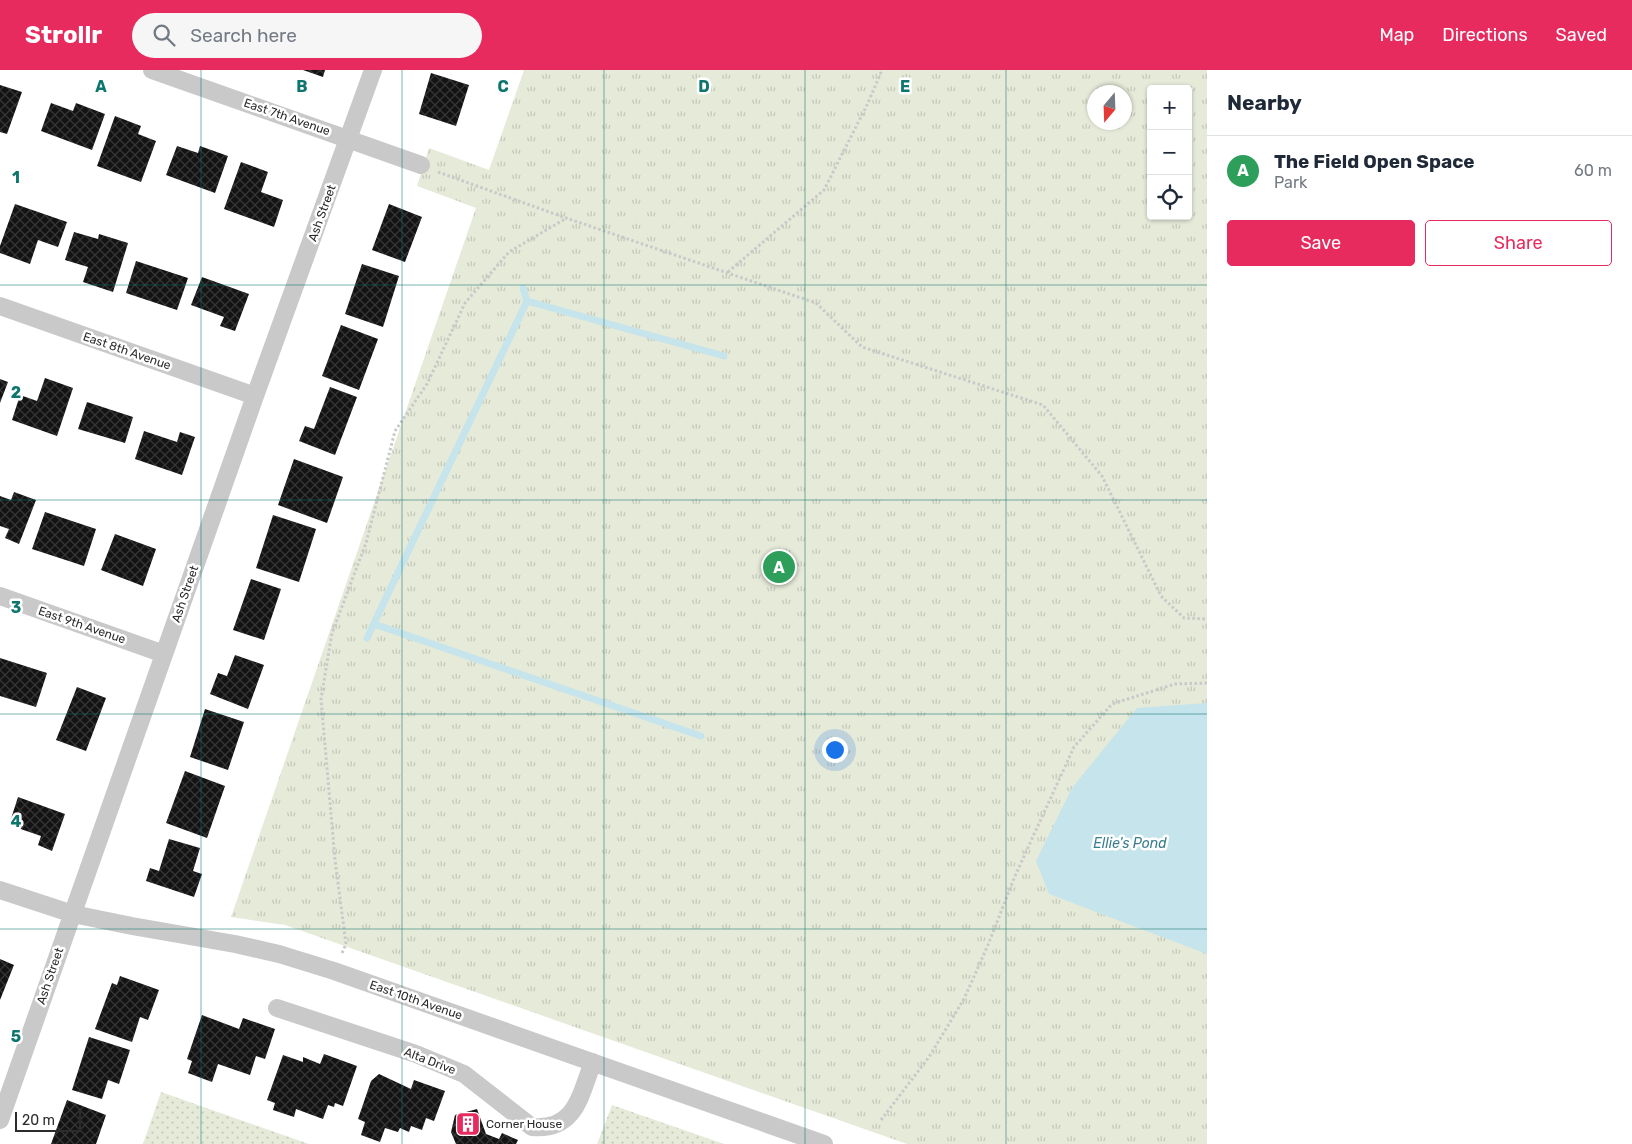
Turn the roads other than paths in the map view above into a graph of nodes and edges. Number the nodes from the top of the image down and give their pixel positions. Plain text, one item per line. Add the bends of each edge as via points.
1 (152, 70) edge
2 (373, 70) edge
3 (349, 139) junction
4 (428, 168) road end
5 (0, 306) edge
6 (255, 396) junction
7 (0, 596) edge
8 (164, 654) junction
9 (0, 890) edge
10 (73, 914) junction
11 (277, 1008) dead end
12 (593, 1062) junction
13 (0, 1120) edge
14 (824, 1144) edge

1 - 3 street, East 7th Avenue
2 - 3 street, Ash Street
3 - 4 street, East 7th Avenue
3 - 6 street, Ash Street
5 - 6 street, East 8th Avenue
6 - 8 street, Ash Street
7 - 8 street, East 9th Avenue
8 - 10 street, Ash Street
9 - 10 street, East 10th Avenue
10 - 12 street, East 10th Avenue via 279,954
10 - 13 street, Ash Street
11 - 12 street, Alta Drive via 416,1054 464,1074 532,1127 545,1128 566,1120 575,1109
12 - 14 street, East 10th Avenue

